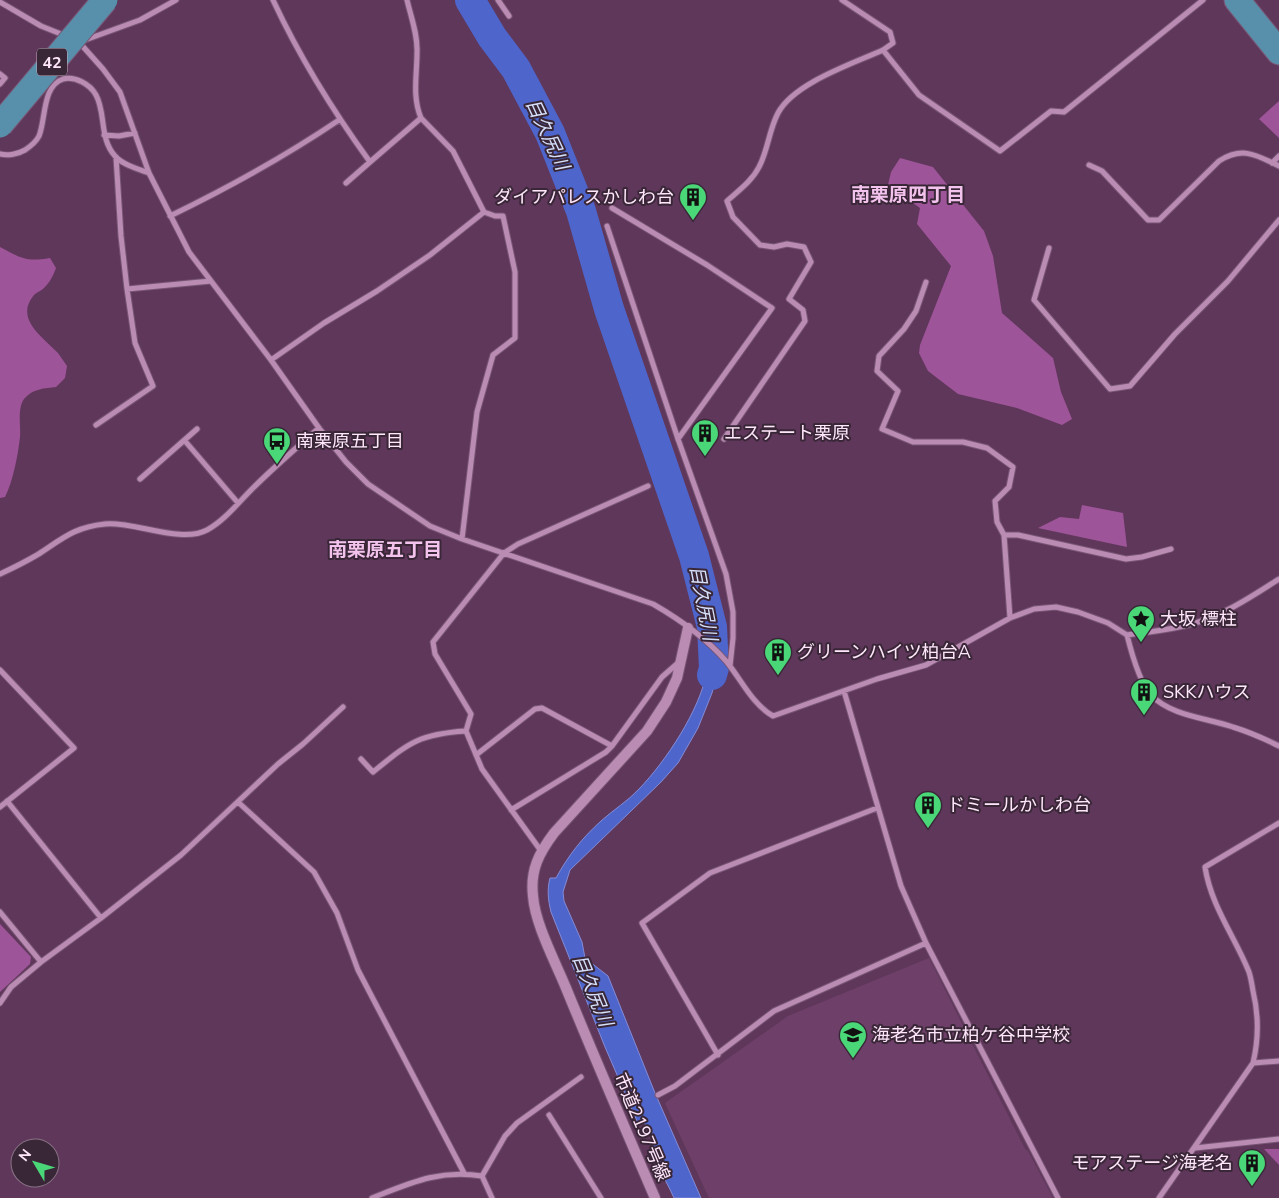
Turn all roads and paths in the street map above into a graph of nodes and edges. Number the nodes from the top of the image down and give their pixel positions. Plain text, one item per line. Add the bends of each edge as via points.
1 (105, 0) edge
2 (176, 0) edge
3 (273, 0) edge
4 (407, 0) edge
5 (498, 0) edge
6 (842, 0) edge
7 (1203, 0) edge
8 (1237, 0) edge
9 (0, 2) edge
10 (509, 16) dead end
11 (80, 42) junction
12 (883, 50) junction
13 (1279, 52) edge
14 (0, 74) edge
15 (0, 84) edge
16 (421, 118) junction
17 (340, 120) junction
18 (0, 125) edge
19 (135, 133) junction
20 (104, 135) junction
21 (0, 154) edge
22 (1279, 156) edge
23 (116, 157) junction
24 (370, 162) junction
25 (1272, 163) junction
26 (1089, 165) dead end
27 (1279, 166) edge
28 (149, 173) junction
29 (346, 182) dead end
30 (612, 208) dead end
31 (484, 212) junction
32 (170, 216) junction
33 (1279, 220) edge
34 (607, 226) dead end
35 (1049, 248) dead end
36 (211, 281) junction
37 (926, 282) dead end
38 (127, 289) junction
39 (271, 360) junction
40 (96, 425) dead end
41 (319, 428) junction
42 (197, 430) dead end
43 (678, 439) junction
44 (724, 439) dead end
45 (185, 441) junction
46 (140, 480) dead end
47 (648, 486) dead end
48 (238, 503) junction
49 (1004, 535) junction
50 (462, 539) junction
51 (1171, 549) dead end
52 (504, 553) junction
53 (0, 574) edge
54 (1279, 579) edge
55 (1010, 618) junction
56 (690, 629) junction
57 (1126, 635) junction
58 (681, 662) junction
59 (730, 667) junction
60 (0, 670) edge
61 (844, 691) junction
62 (343, 707) dead end
63 (466, 731) junction
64 (612, 746) junction
65 (1279, 746) edge
66 (476, 755) junction
67 (361, 759) dead end
68 (7, 801) junction
69 (238, 802) junction
70 (0, 807) edge
71 (877, 808) junction
72 (511, 810) junction
73 (1279, 823) edge
74 (541, 851) junction
75 (0, 912) edge
76 (101, 918) junction
77 (926, 943) junction
78 (41, 962) junction
79 (0, 1003) edge
80 (718, 1054) junction
81 (1279, 1061) edge
82 (1253, 1063) junction
83 (581, 1077) dead end
84 (658, 1095) dead end
85 (549, 1115) dead end
86 (1279, 1139) edge
87 (1195, 1148) junction
88 (464, 1173) junction
89 (482, 1176) junction
90 (390, 1191) junction
91 (372, 1198) edge
92 (392, 1198) edge
93 (492, 1198) edge
94 (601, 1198) edge
95 (655, 1198) edge
96 (1058, 1198) edge
97 (1159, 1198) edge

1 - 18 main road, 42, bridge
2 - 11 street via 140,20
3 - 17 street via 291,38
4 - 16 street via 418,51 415,88
5 - 10 street
6 - 12 street via 890,32 893,43
7 - 12 street via 1064,112 1051,111 1000,151 919,95
8 - 13 main road
9 - 11 street via 41,26
11 - 19 street via 120,92
12 - 44 street via 806,85 787,101 778,113 759,168 727,200 733,218 760,245 804,247 811,262 789,299 803,310 806,321
14 - 15 street via 5,78
16 - 24 street
16 - 31 street via 453,151
17 - 24 street
17 - 32 street via 264,168
19 - 20 street
19 - 28 street
20 - 21 street via 96,95 78,80 64,79 54,84 50,92 35,142 20,153
20 - 23 street
22 - 25 street
23 - 28 street
23 - 38 street
24 - 29 street
25 - 26 street via 1260,156 1240,152 1230,154 1159,220 1148,220 1102,171
25 - 27 street
28 - 32 street
30 - 43 street via 707,264 772,308
31 - 39 street via 430,255
31 - 50 street via 503,216 515,272 515,338 493,355 477,412
32 - 36 street via 189,252
33 - 35 street via 1228,281 1175,334 1130,386 1123,388 1110,388 1034,300
34 - 43 street
36 - 38 street
36 - 39 street
37 - 49 street via 916,310 904,329 879,356 877,371 898,391 882,429 913,442 963,442 987,448 1013,467 1009,488 996,501 997,522
38 - 40 street via 135,343 153,386
39 - 41 street
41 - 48 street
41 - 50 street via 368,484 430,526
42 - 45 street
43 - 59 street via 726,574 733,612
45 - 46 street
45 - 48 street
47 - 52 street
48 - 53 street via 198,533 167,532 121,524 87,527 66,534 37,555
49 - 51 street via 1018,535 1126,559
49 - 55 street
50 - 52 street
52 - 56 street via 653,604
52 - 63 street via 433,642 435,654 471,714
54 - 57 street via 1216,615 1188,625
55 - 57 street via 1034,609 1056,608 1108,623
55 - 61 street via 926,665
56 - 58 street, 市道2197号線
56 - 59 street
57 - 65 street via 1143,680 1157,700 1174,710 1233,727
58 - 64 street via 662,677
58 - 74 street, 市道2197号線 via 666,702 647,731
59 - 61 street via 762,710 773,716
60 - 68 street via 74,748
61 - 71 street
62 - 69 street
63 - 66 street
63 - 67 street via 422,737 406,745 373,772
64 - 66 street via 542,708
64 - 72 street
66 - 72 street
68 - 70 street
68 - 76 street
69 - 76 street via 181,855
69 - 88 street via 314,872 338,913 358,970
71 - 77 street via 901,886
71 - 80 street via 710,873 642,923
72 - 74 street
73 - 82 street via 1205,867 1216,906 1250,974 1257,1006 1258,1044
74 - 95 street, 市道2197号線 via 532,879 538,918
75 - 78 street
76 - 78 street
77 - 80 street via 774,1011
77 - 96 street
78 - 79 street via 11,987
80 - 84 street
81 - 82 street
82 - 87 street
83 - 89 street via 517,1123 505,1136
85 - 94 street
86 - 87 street
87 - 97 street
88 - 89 street
88 - 90 street via 436,1176
89 - 93 street
90 - 91 street
90 - 92 street

